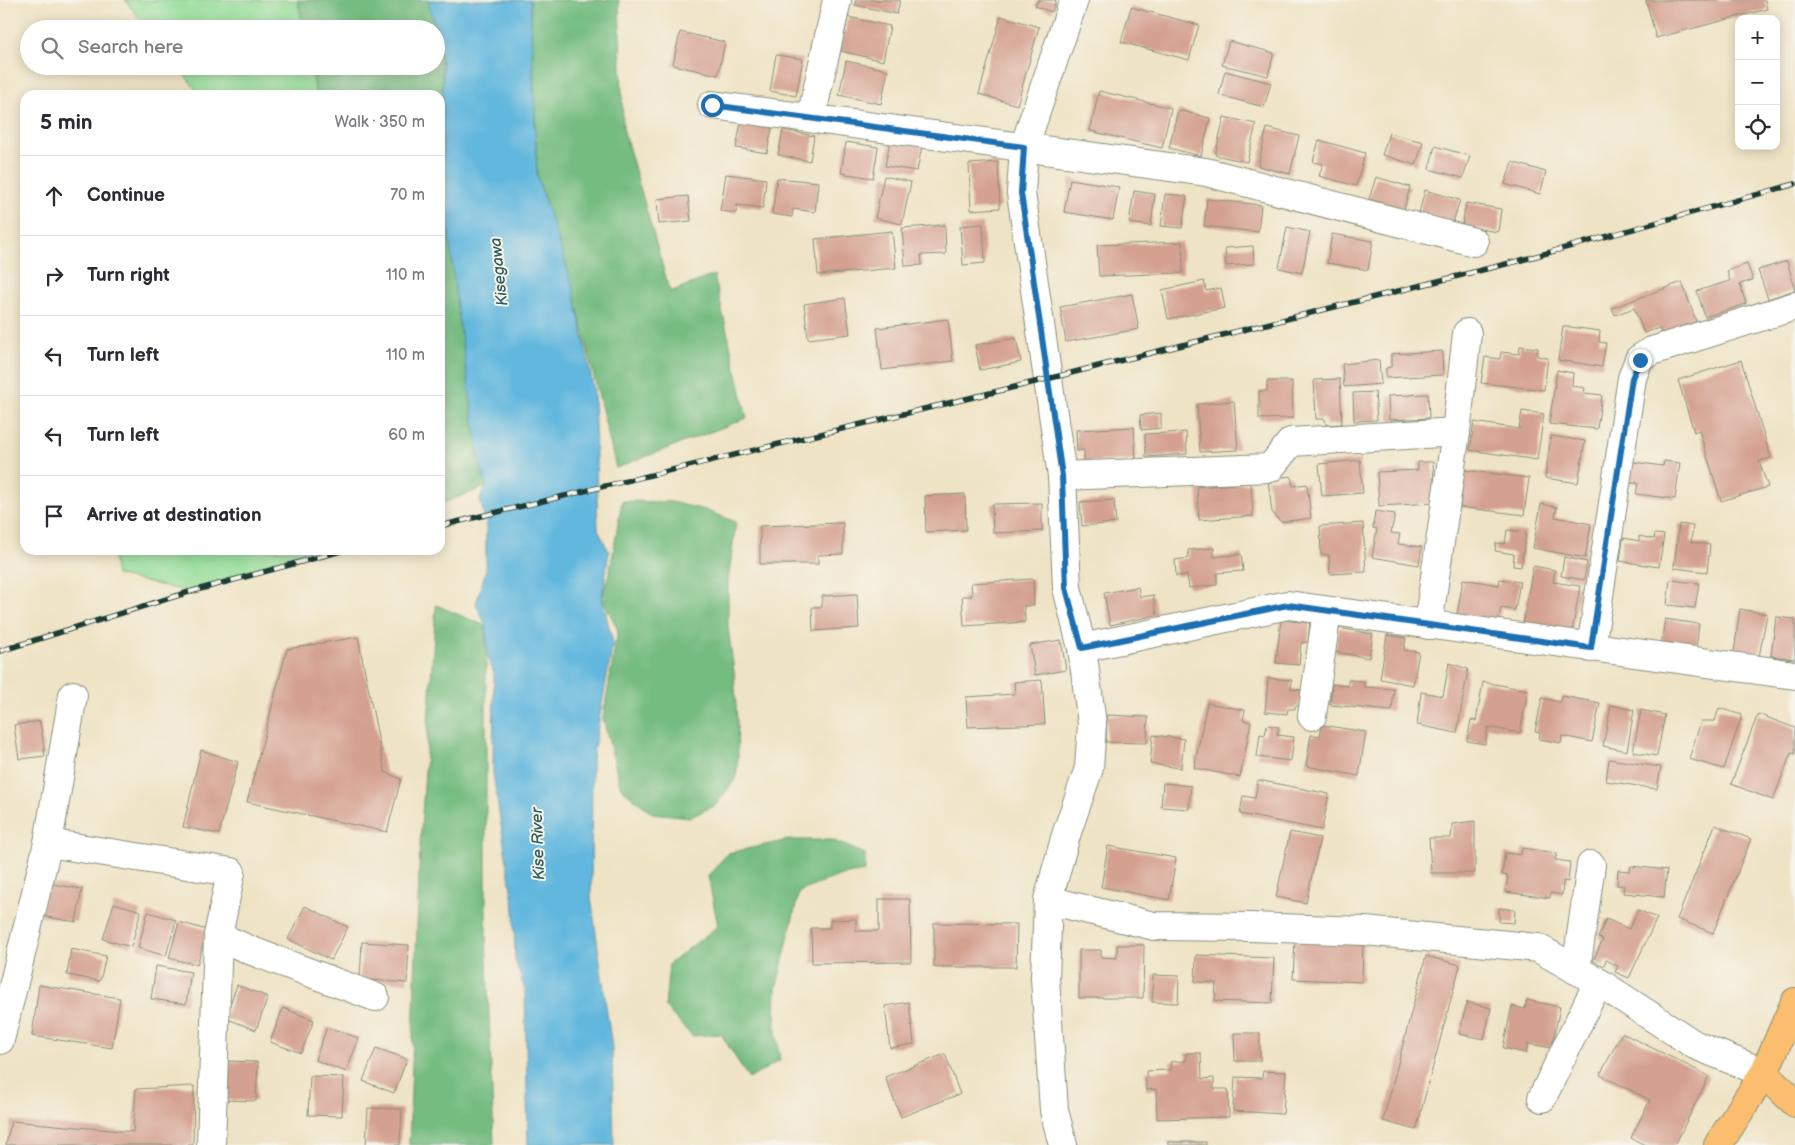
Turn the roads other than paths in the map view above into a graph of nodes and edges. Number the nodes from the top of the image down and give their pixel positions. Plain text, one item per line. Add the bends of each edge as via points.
1 (837, 0) edge
2 (1074, 0) edge
3 (712, 105) dead end
4 (811, 118) junction
5 (1024, 147) junction
6 (1474, 242) dead end
7 (1795, 306) edge
8 (1467, 333) dead end
9 (1456, 432) junction
10 (1062, 476) junction
11 (1327, 611) junction
12 (1428, 625) junction
13 (1082, 648) junction
14 (1591, 648) junction
15 (1795, 675) edge
16 (73, 695) dead end
17 (1312, 716) dead end
18 (48, 842) junction
19 (1591, 865) dead end
20 (1048, 900) junction
21 (218, 936) junction
22 (1587, 976) junction
23 (375, 997) dead end
24 (1795, 1002) edge
25 (0, 1040) edge
26 (1764, 1073) junction
27 (1542, 1098) dead end
28 (1795, 1103) edge
29 (211, 1145) edge
30 (1063, 1145) edge
31 (1718, 1145) edge

1 - 4 street
2 - 5 street
3 - 4 street
4 - 5 street
5 - 6 street via 1206,172
5 - 10 street via 1021,193
7 - 14 street via 1652,351 1640,360 1632,378
8 - 9 street
9 - 10 street via 1291,442 1270,468
9 - 12 street
10 - 13 street via 1066,588
11 - 12 street
11 - 13 street via 1288,605
11 - 17 street
12 - 14 street
13 - 20 street via 1092,724 1088,768
14 - 15 street
16 - 18 street
18 - 21 street via 232,872
18 - 25 street
19 - 22 street
20 - 22 street via 1154,926 1365,931 1538,948
20 - 30 street via 1046,997 1054,1110
21 - 23 street
21 - 29 street
22 - 26 street via 1695,1045
22 - 27 street
24 - 26 main road
26 - 28 main road
26 - 31 main road

